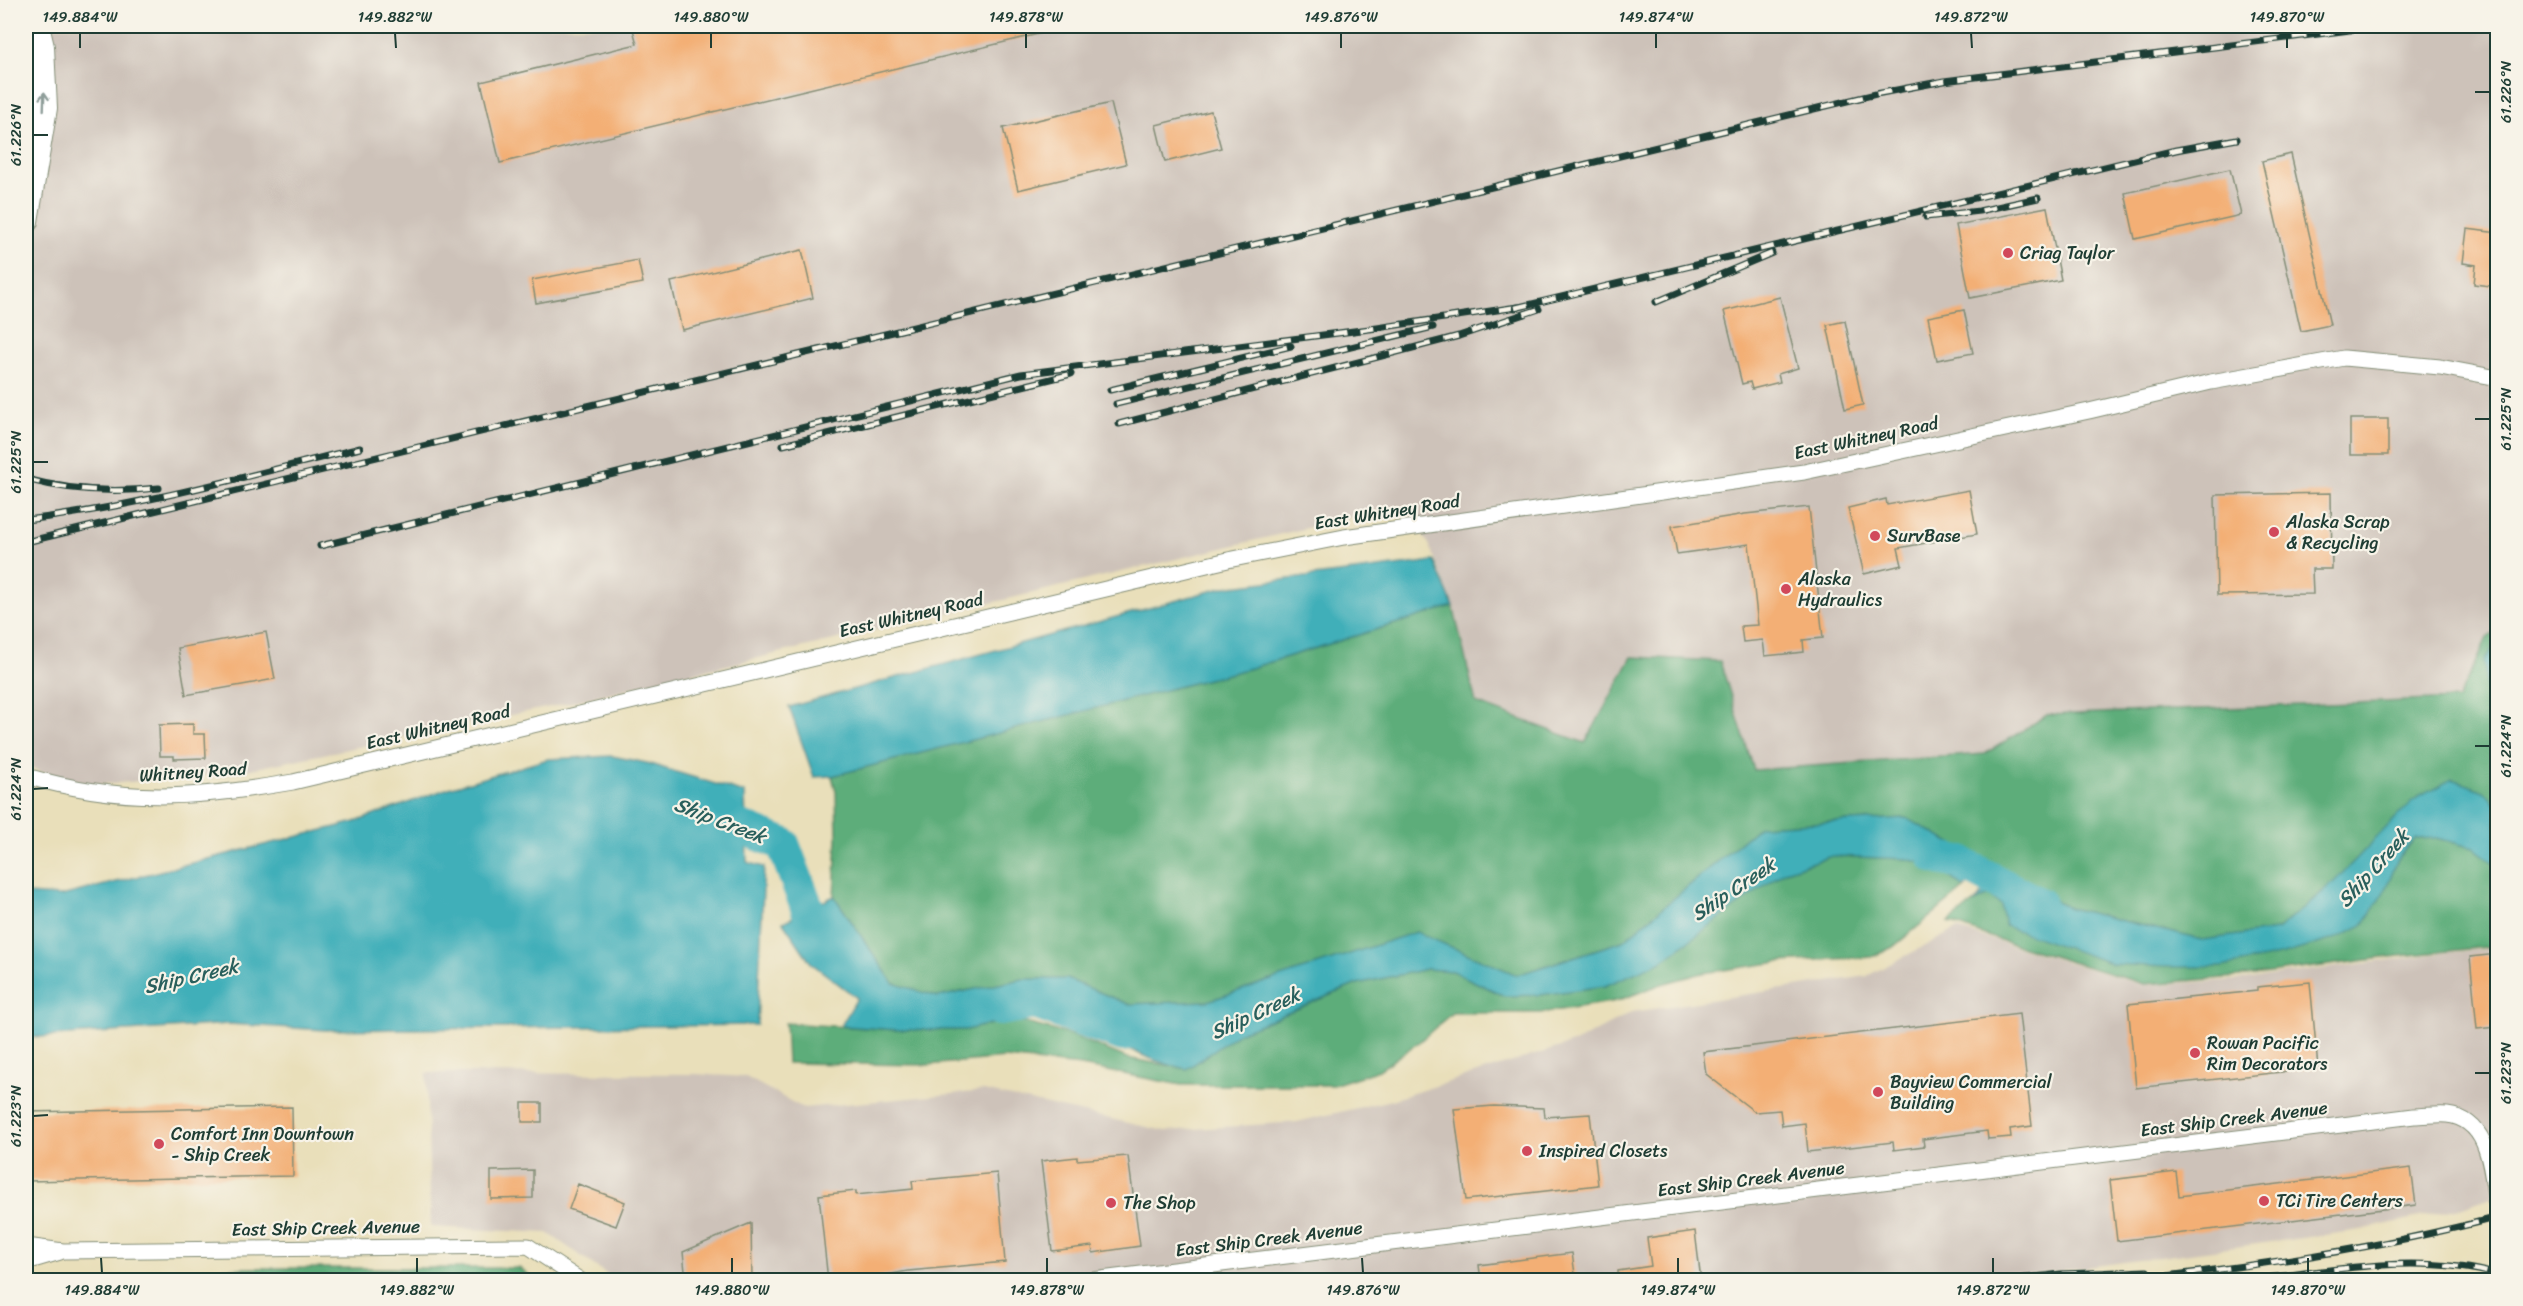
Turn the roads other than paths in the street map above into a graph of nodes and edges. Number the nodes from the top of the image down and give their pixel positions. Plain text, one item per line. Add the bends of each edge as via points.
1 (37, 26) edge
2 (26, 221) edge
3 (2498, 378) edge
4 (26, 776) edge
5 (293, 782) joint
6 (2498, 1215) edge
7 (26, 1246) edge
8 (63, 1251) junction
9 (26, 1262) edge
10 (580, 1281) edge
11 (1093, 1281) edge

2 -> 1 main road via 45,108 42,46
3 - 5 street, East Whitney Road via 2440,367 2344,358 2211,382 1804,472 1344,537 1228,560
4 - 5 street, Whitney Road via 107,794 161,798 231,793
6 - 11 street, East Ship Creek Avenue via 2488,1153 2476,1129 2448,1115 2414,1116
7 - 8 street
8 - 9 street
8 - 10 street, East Ship Creek Avenue via 528,1246

